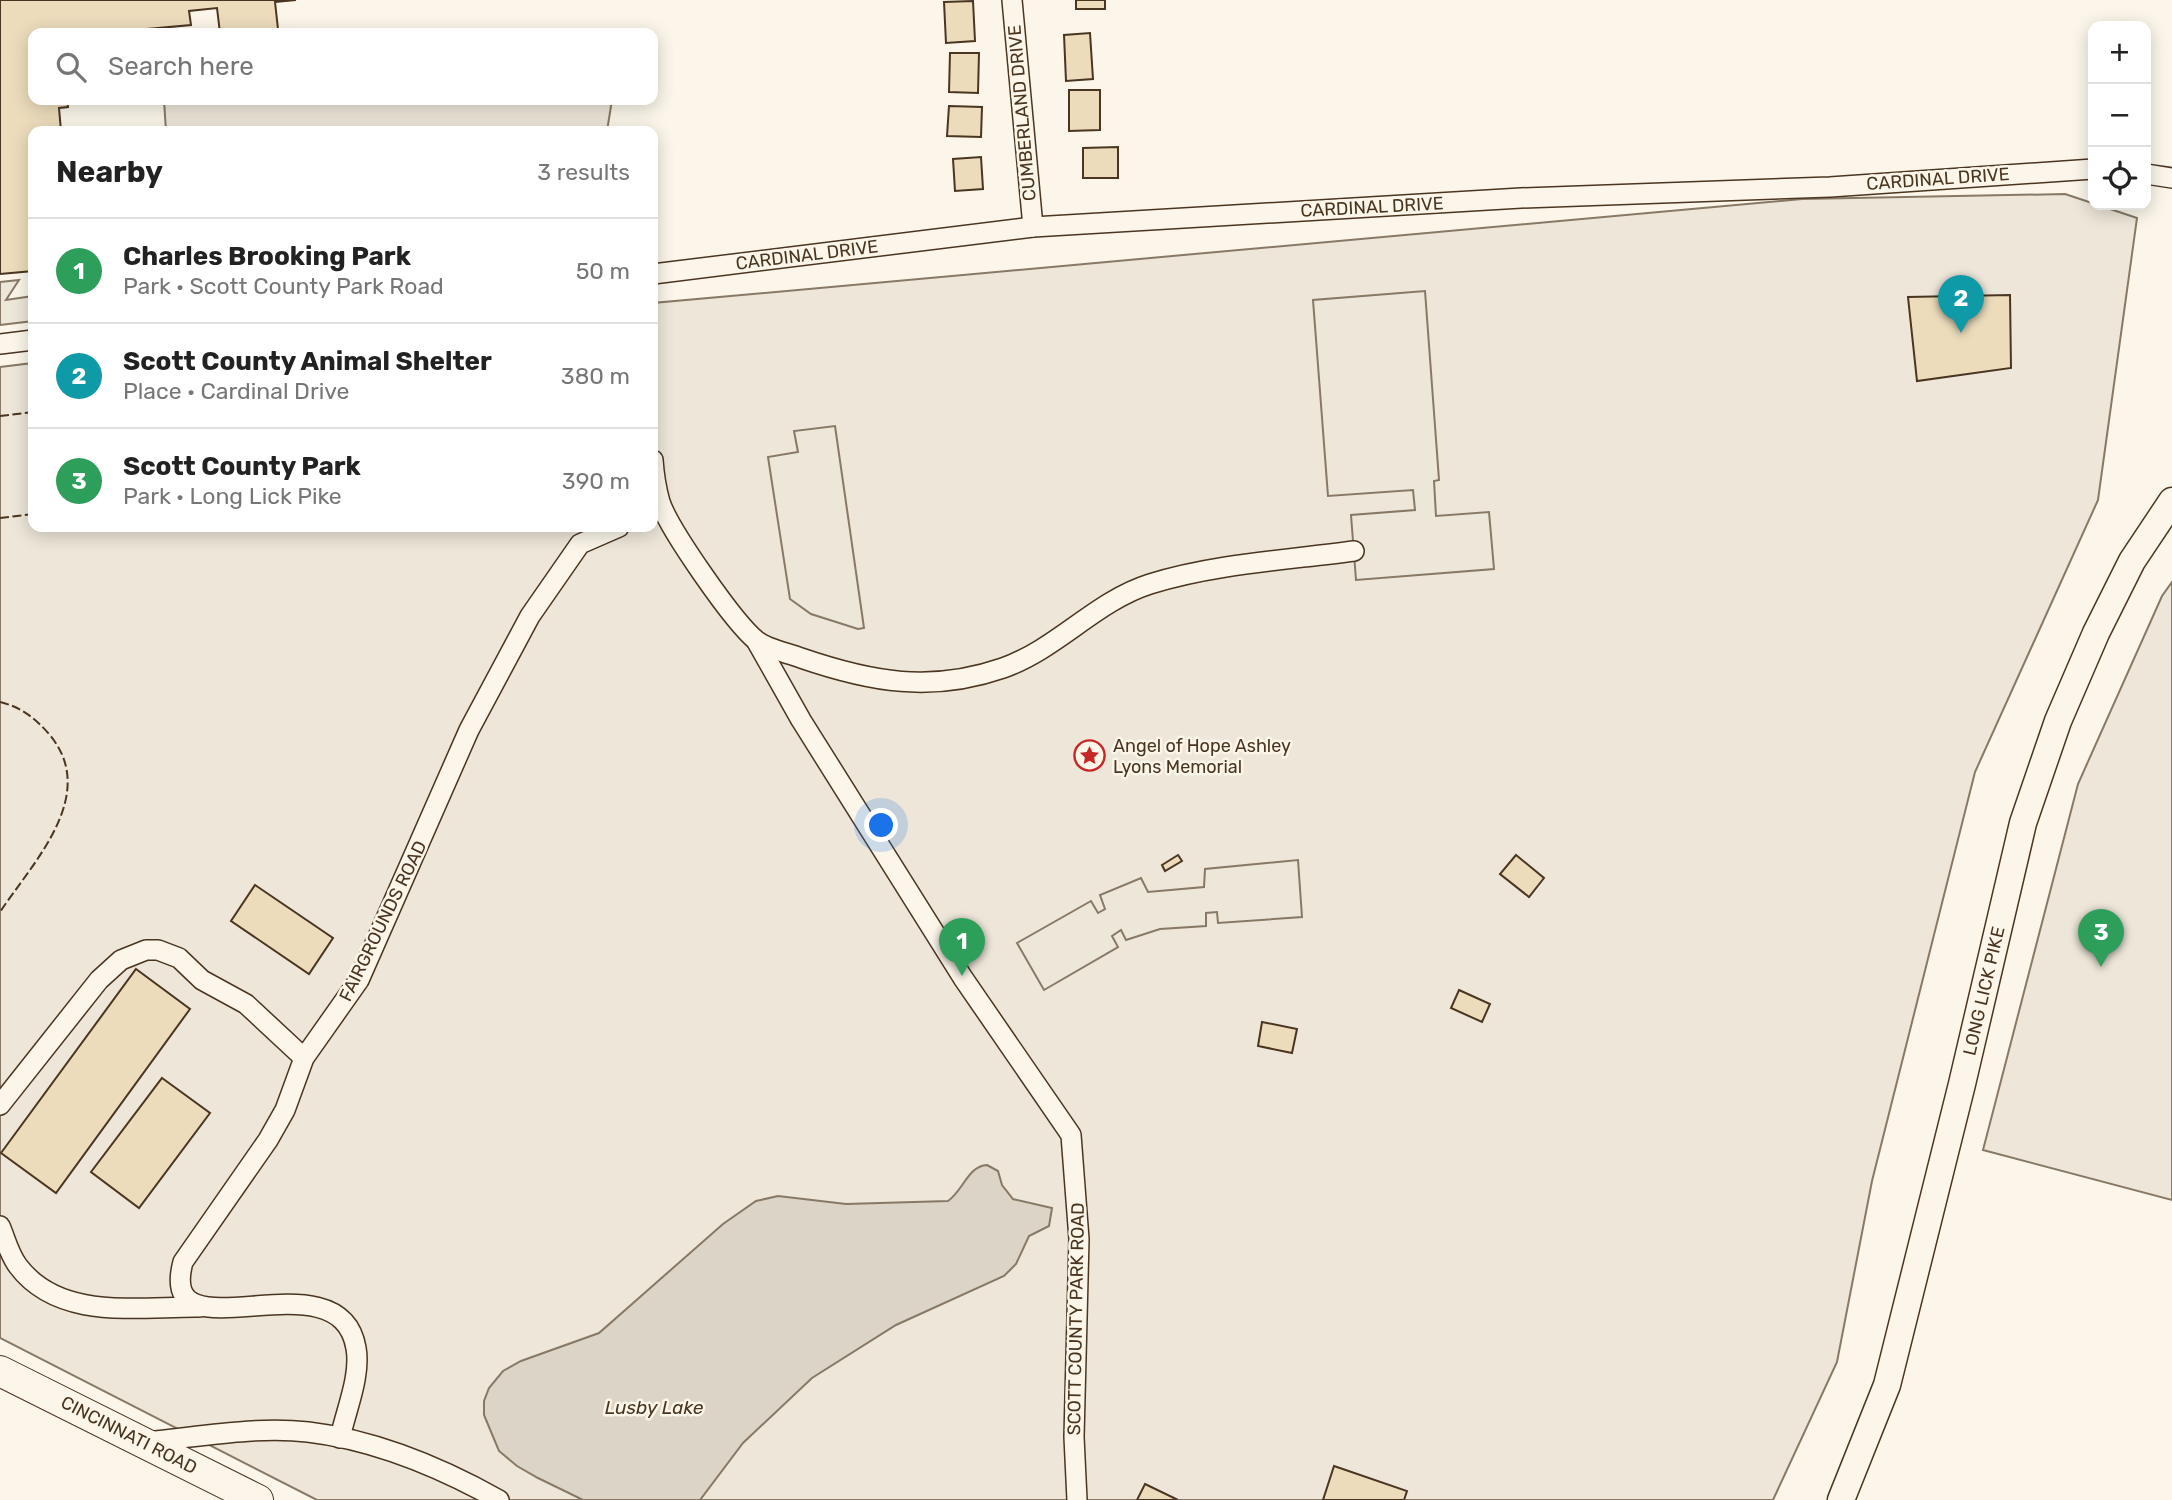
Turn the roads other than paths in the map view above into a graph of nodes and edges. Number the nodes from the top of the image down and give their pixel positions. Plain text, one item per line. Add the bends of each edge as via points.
1 (1012, 0) edge
2 (2088, 170) edge
3 (2151, 175) edge
4 (2172, 178) edge
5 (1033, 227) junction
6 (658, 273) edge
7 (28, 341) edge
8 (0, 344) edge
9 (658, 496) edge
10 (2172, 500) edge
11 (608, 532) edge
12 (1354, 551) dead end
13 (757, 642) junction
14 (304, 1058) junction
15 (0, 1105) edge
16 (0, 1227) edge
17 (201, 1307) junction
18 (0, 1371) edge
19 (340, 1438) junction
20 (143, 1442) junction
21 (258, 1500) edge
22 (499, 1500) edge
23 (1077, 1500) edge
24 (1841, 1500) edge

1 - 5 street, CUMBERLAND DRIVE
2 - 5 street, CARDINAL DRIVE
3 - 4 street
5 - 6 street, CARDINAL DRIVE
7 - 8 street
9 - 13 street, SCOTT COUNTY PARK ROAD via 669,522
10 - 24 main road, LONG LICK PIKE via 2132,561 2096,633 2058,721 2023,823 1887,1385
11 - 14 street, FAIRGROUNDS ROAD via 580,544 530,616 469,730 359,980
12 - 13 street via 1147,585 1021,661 957,680 870,679
13 - 23 street, SCOTT COUNTY PARK ROAD via 957,968 1071,1135 1079,1239
14 - 15 street via 246,1004 202,980 179,958 146,950 121,960 99,980
14 - 17 street, FAIRGROUNDS ROAD via 278,1125 183,1262 182,1290
16 - 17 street via 24,1273 60,1296 117,1308
17 - 19 street via 313,1304 341,1320 356,1347 357,1362
18 - 20 main road, CINCINNATI ROAD
19 - 20 street via 257,1431
19 - 22 street via 408,1457
20 - 21 main road, CINCINNATI ROAD

